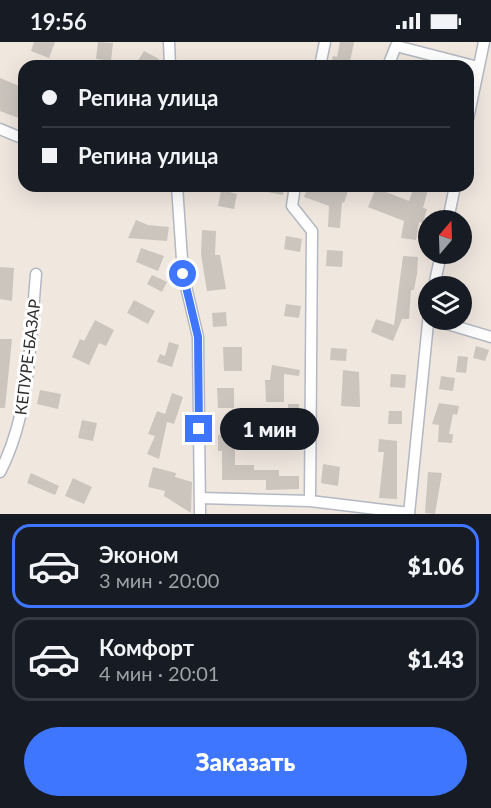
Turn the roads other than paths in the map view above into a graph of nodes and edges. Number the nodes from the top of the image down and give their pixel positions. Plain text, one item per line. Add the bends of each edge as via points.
1 (169, 42) edge
2 (326, 42) edge
3 (485, 48) edge
4 (170, 60) edge
5 (322, 60) edge
6 (390, 60) edge
7 (451, 60) edge
8 (474, 66) edge
9 (478, 67) junction
10 (474, 88) edge
11 (0, 129) edge
12 (18, 136) edge
13 (177, 192) edge
14 (294, 192) edge
15 (453, 192) edge
16 (450, 210) edge
17 (36, 274) dead end
18 (429, 330) edge
19 (470, 330) edge
20 (491, 337) edge
21 (0, 472) edge
22 (200, 498) junction
23 (310, 501) junction
24 (409, 513) edge
25 (200, 514) edge

1 - 4 street
2 - 5 street
3 - 9 street
6 - 7 street via 396,46
8 - 9 street
9 - 10 street
11 - 12 street
13 - 22 street via 183,274 198,337
14 - 23 street via 292,206 312,231
15 - 16 street
17 - 21 street, КЕПУРЕ-БАЗАР via 26,387 18,429
18 - 24 street
19 - 20 street
22 - 23 street
22 - 25 street
23 - 24 street

